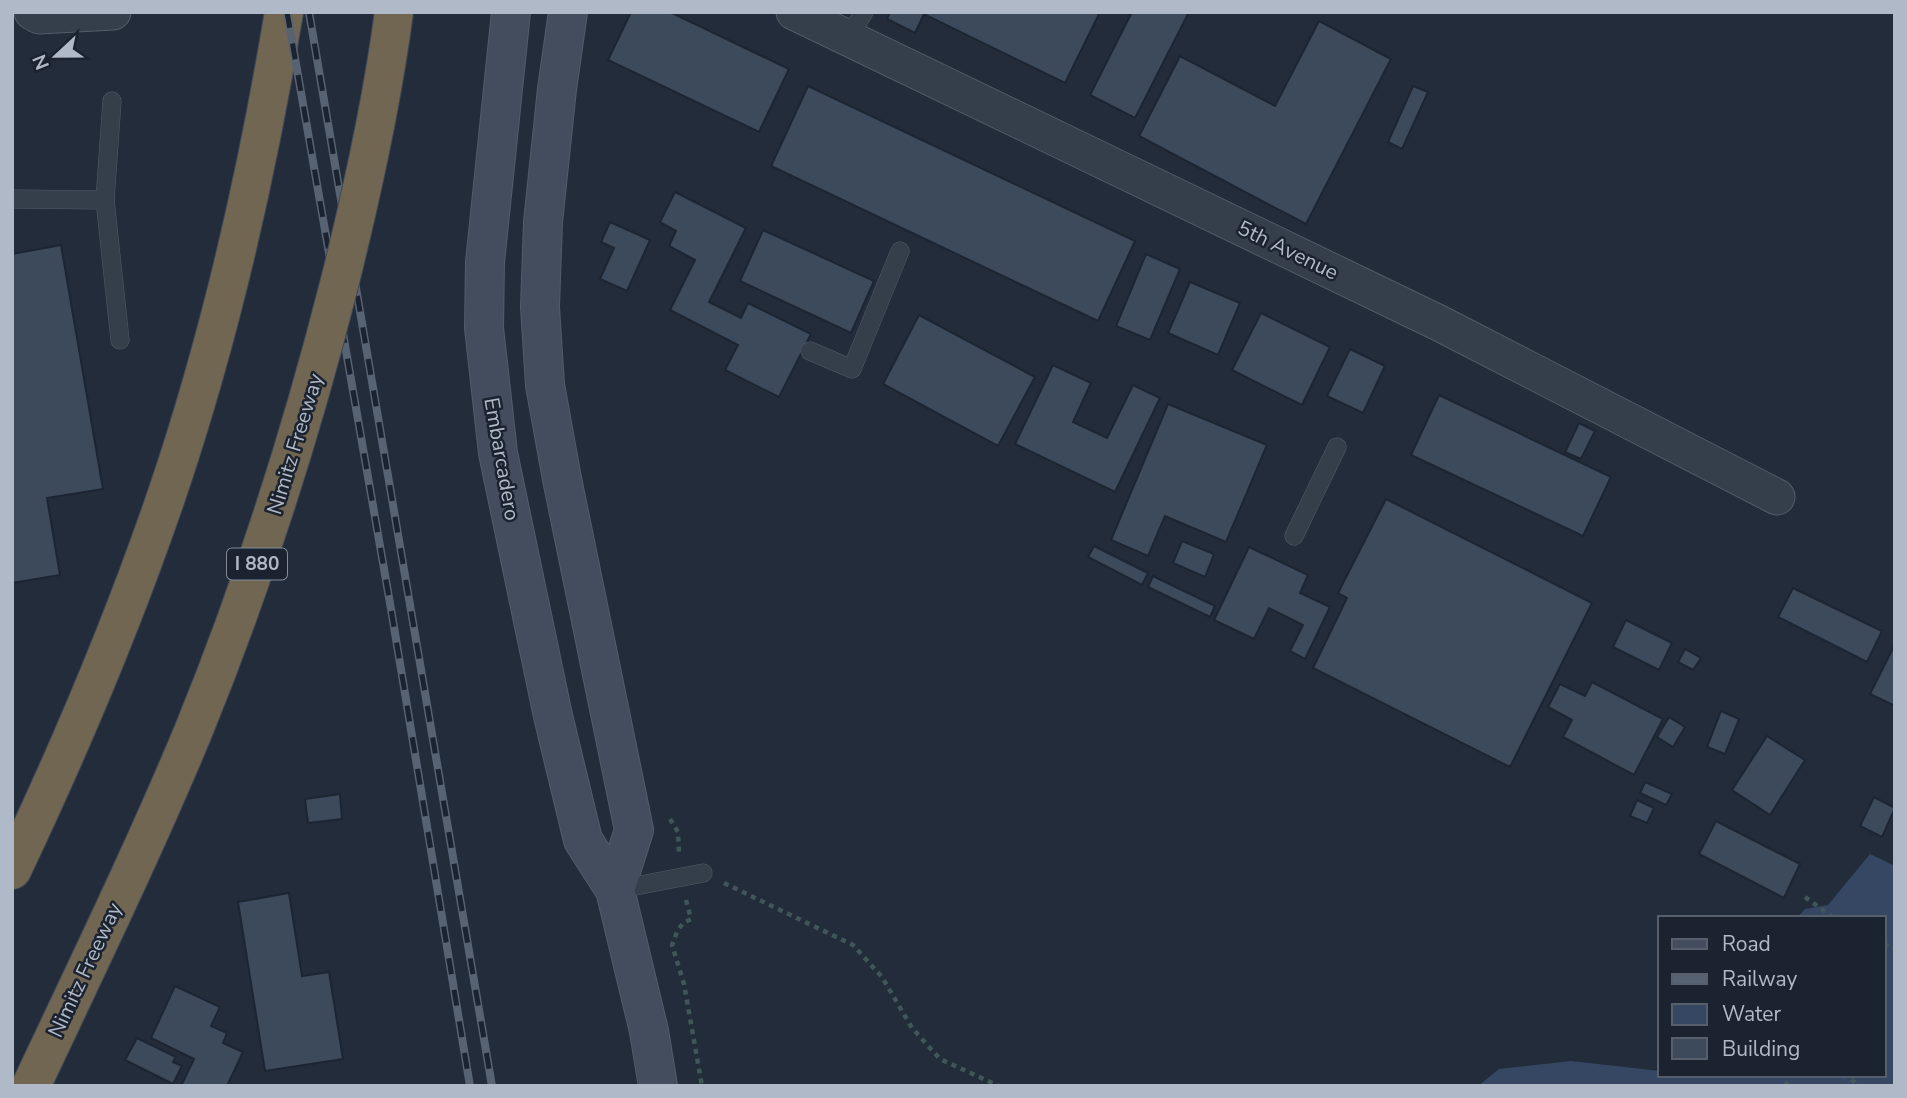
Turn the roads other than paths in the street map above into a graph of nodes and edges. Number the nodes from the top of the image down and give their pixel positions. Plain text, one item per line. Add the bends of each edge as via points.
1 (32, 12) edge
2 (113, 12) edge
3 (284, 12) edge
4 (394, 12) edge
5 (511, 12) edge
6 (568, 12) edge
7 (794, 12) edge
8 (856, 25) edge
9 (112, 101) dead end
10 (12, 199) edge
11 (105, 200) junction
12 (900, 251) dead end
13 (120, 340) dead end
14 (810, 351) dead end
15 (1337, 447) dead end
16 (1777, 497) dead end
17 (1294, 536) dead end
18 (12, 870) edge
19 (703, 873) road end
20 (615, 890) junction
21 (31, 1086) edge
22 (658, 1086) edge

1 - 2 street via 39,16
3 - 18 highway via 228,283 167,493 94,687
4 - 21 highway, Nimitz Freeway / I 880, bridge via 350,241 270,530 168,790
5 - 20 main road, Embarcadero via 485,262 489,385 500,467 583,840
6 - 20 main road via 543,222 540,307 545,385 562,480 634,830
7 - 8 street, 5th Avenue
8 - 16 street, 5th Avenue
9 - 11 lane
10 - 11 lane
11 - 13 lane
12 - 14 lane via 852,369
15 - 17 lane
19 - 20 lane
20 - 22 main road, Embarcadero

